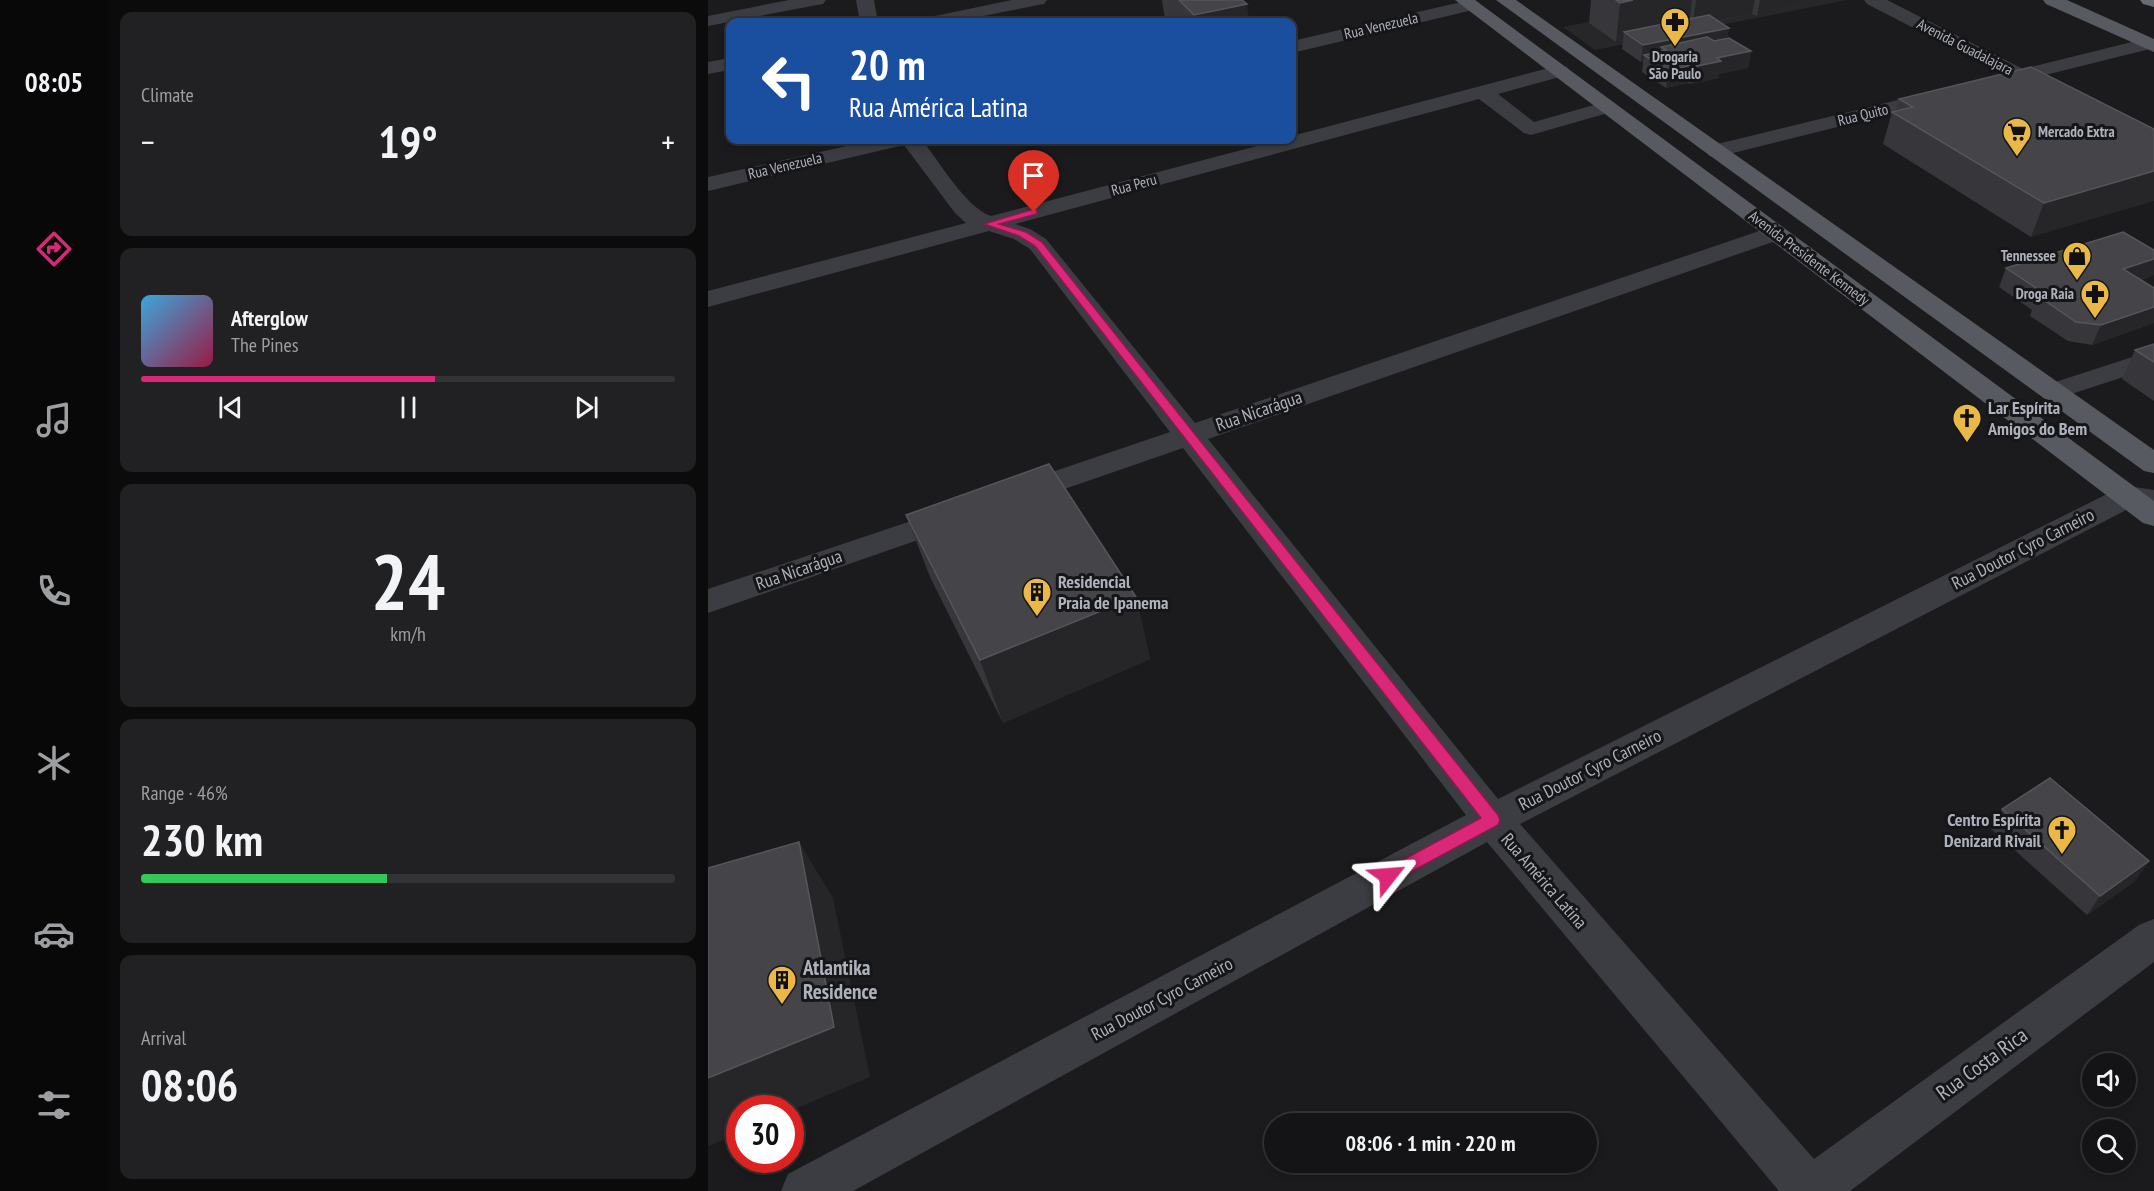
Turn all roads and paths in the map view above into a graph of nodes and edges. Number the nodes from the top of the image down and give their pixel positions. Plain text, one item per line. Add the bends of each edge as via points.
1 (817, 0) edge
2 (865, 0) edge
3 (1038, 0) edge
4 (1504, 0) edge
5 (1873, 0) edge
6 (2052, 0) edge
7 (2149, 0) edge
8 (2154, 2) edge
9 (1467, 3) edge
10 (868, 18) edge
11 (950, 18) edge
12 (708, 21) edge
13 (2151, 45) edge
14 (1296, 46) edge
15 (726, 65) edge
16 (708, 68) edge
17 (1560, 71) junction
18 (2020, 76) junction
19 (2051, 91) edge
20 (1483, 92) junction
21 (1608, 107) junction
22 (1296, 142) edge
23 (881, 144) edge
24 (914, 144) edge
25 (1288, 144) edge
26 (1717, 151) junction
27 (708, 184) edge
28 (988, 224) junction
29 (1776, 233) junction
30 (708, 299) edge
31 (2154, 358) edge
32 (2053, 392) junction
33 (1191, 435) junction
34 (2154, 464) edge
35 (2145, 504) edge
36 (708, 601) edge
37 (1492, 820) junction
38 (2154, 938) edge
39 (805, 1191) edge
40 (1810, 1191) edge

1 - 12 street
2 - 10 street
3 - 11 street
4 - 26 main road, Avenida Presidente Kennedy
5 - 18 street, Avenida Guadalajara
6 - 13 main road
7 - 8 highway
9 - 14 street, Rua Venezuela
9 - 17 main road, Avenida Presidente Kennedy
13 - 18 street, Rua Quito
15 - 16 street
17 - 20 street, Rua Peru
17 - 21 main road, Avenida Presidente Kennedy
18 - 19 street, Avenida Guadalajara
18 - 26 street, Rua Quito
20 - 21 street via 1531,129
20 - 22 street, Rua Peru
21 - 29 main road, Avenida Presidente Kennedy
23 - 27 street, Rua Venezuela
24 - 28 street, Rua América Latina via 963,208
25 - 28 street, Rua Peru
26 - 32 main road, Avenida Presidente Kennedy
28 - 30 street, Rua Peru
28 - 33 street, Rua América Latina via 1022,234 1038,244
29 - 33 street, Rua Nicarágua
29 - 35 main road, Avenida Presidente Kennedy
31 - 32 street
32 - 34 main road, Avenida Presidente Kennedy
33 - 36 street, Rua Nicarágua
33 - 37 street, Rua América Latina
35 - 37 street, Rua Doutor Cyro Carneiro
37 - 39 street, Rua Doutor Cyro Carneiro
37 - 40 street, Rua América Latina
38 - 40 street, Rua Costa Rica

